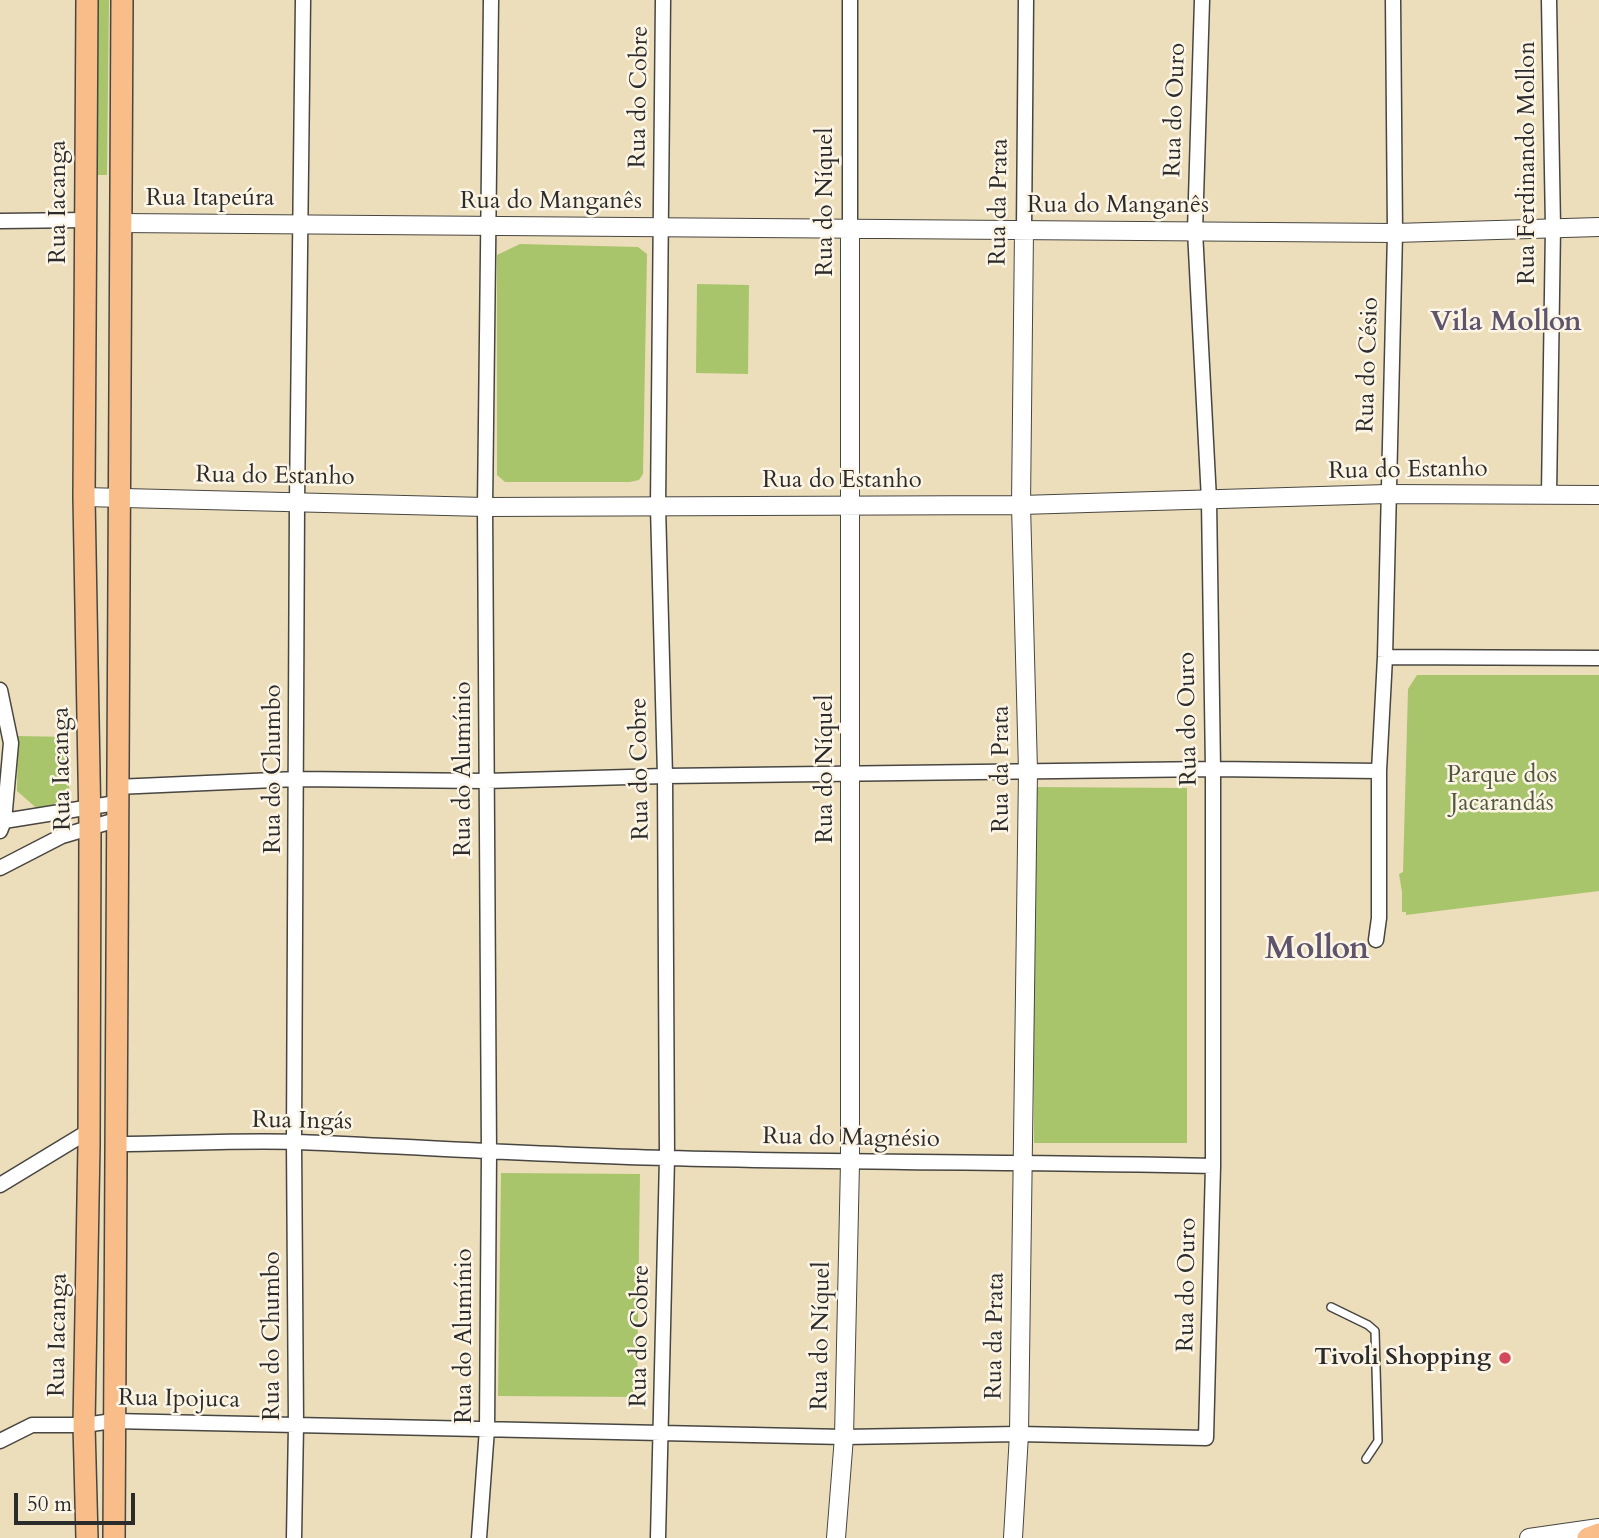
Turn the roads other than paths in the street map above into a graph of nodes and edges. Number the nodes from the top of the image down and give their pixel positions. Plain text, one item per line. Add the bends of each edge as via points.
1 (87, 0) edge
2 (122, 0) edge
3 (303, 0) edge
4 (491, 0) edge
5 (663, 0) edge
6 (850, 0) edge
7 (1026, 0) edge
8 (1202, 0) edge
9 (1392, 0) edge
10 (1549, 0) edge
11 (86, 220) junction
12 (0, 221) edge
13 (120, 223) junction
14 (301, 225) junction
15 (489, 226) junction
16 (661, 227) junction
17 (1553, 227) junction
18 (1599, 227) edge
19 (850, 229) junction
20 (1024, 230) junction
21 (1195, 231) junction
22 (1395, 233) junction
23 (1387, 494) junction
24 (1549, 495) junction
25 (1599, 495) edge
26 (84, 497) junction
27 (117, 498) junction
28 (1209, 500) junction
29 (297, 502) junction
30 (1021, 505) junction
31 (658, 506) junction
32 (850, 506) junction
33 (485, 507) junction
34 (1385, 657) junction
35 (1599, 658) edge
36 (0, 690) edge
37 (1213, 769) junction
38 (1028, 771) junction
39 (1379, 771) junction
40 (89, 774) junction
41 (851, 774) junction
42 (665, 776) junction
43 (297, 779) junction
44 (486, 781) junction
45 (116, 803) junction
46 (90, 818) junction
47 (2, 826) edge
48 (0, 868) edge
49 (1376, 940) dead end
50 (116, 1096) junction
51 (89, 1097) junction
52 (89, 1138) junction
53 (294, 1142) junction
54 (114, 1144) junction
55 (489, 1153) junction
56 (667, 1158) junction
57 (1023, 1162) junction
58 (850, 1163) junction
59 (1213, 1166) junction
60 (0, 1185) edge
61 (1331, 1307) dead end
62 (114, 1349) junction
63 (85, 1350) junction
64 (113, 1421) junction
65 (84, 1425) junction
66 (296, 1425) junction
67 (487, 1429) junction
68 (662, 1434) junction
69 (1019, 1434) junction
70 (844, 1437) junction
71 (1206, 1438) joint
72 (0, 1441) edge
73 (1366, 1459) dead end
74 (1599, 1531) edge
75 (87, 1538) edge
76 (114, 1538) edge
77 (294, 1538) edge
78 (479, 1538) edge
79 (658, 1538) edge
80 (836, 1538) edge
81 (1013, 1538) edge
82 (1529, 1538) edge
83 (1588, 1538) edge

1 - 11 main road, Rua Iacanga
2 - 13 main road
3 - 14 street, Rua do Chumbo
4 - 15 street, Rua do Alumínio
5 - 16 street, Rua do Cobre
6 - 19 street, Rua do Níquel
7 - 20 street, Rua da Prata
8 - 21 street, Rua do Ouro
9 - 22 street, Rua do Césio
10 - 17 street, Rua Ferdinando Mollon
11 - 12 street
11 - 26 main road, Rua Iacanga
13 - 14 street, Rua Itapeúra
13 - 27 main road
14 - 15 street, Rua do Manganês
14 - 29 street, Rua do Chumbo
15 - 16 street, Rua do Manganês
15 - 33 street, Rua do Alumínio
16 - 19 street, Rua do Manganês
16 - 31 street, Rua do Cobre
17 - 18 street, Rua do Manganês
17 - 22 street, Rua do Manganês
17 - 24 street, Rua Ferdinando Mollon
19 - 20 street, Rua do Manganês
19 - 32 street, Rua do Níquel
20 - 21 street, Rua do Manganês
20 - 30 street, Rua da Prata
21 - 22 street, Rua do Manganês
21 - 28 street, Rua do Ouro
22 - 23 street, Rua do Césio
23 - 24 street, Rua do Estanho
23 - 28 street, Rua do Estanho
23 - 34 street, Rua do Césio
24 - 25 street, Rua do Estanho
26 - 27 street, Rua do Estanho
26 - 40 main road, Rua Iacanga
27 - 29 street, Rua do Estanho
27 - 45 main road
28 - 30 street, Rua do Estanho
28 - 37 street, Rua do Ouro
29 - 33 street, Rua do Estanho
29 - 43 street, Rua do Chumbo
30 - 32 street, Rua do Estanho
30 - 38 street, Rua da Prata
31 - 32 street, Rua do Estanho
31 - 33 street, Rua do Estanho
31 - 42 street, Rua do Cobre
32 - 41 street, Rua do Níquel
33 - 44 street, Rua do Alumínio
34 - 35 street
34 - 39 street, Rua do Césio
36 - 47 street via 11,743
37 - 38 street
37 - 39 street
37 - 59 street, Rua do Ouro
38 - 41 street
38 - 57 street, Rua da Prata
39 - 49 street, Rua do Césio
40 - 45 main road
40 - 46 main road, Rua Iacanga
41 - 42 street
41 - 58 street, Rua do Níquel
42 - 44 street
42 - 56 street, Rua do Cobre
43 - 44 street
43 - 45 street
43 - 53 street, Rua do Chumbo
44 - 55 street, Rua do Alumínio
45 - 46 street
45 - 50 main road
46 - 47 street
46 - 48 street
46 - 51 main road, Rua Iacanga
50 - 51 main road
50 - 54 main road
51 - 52 main road, Rua Iacanga
52 - 54 main road
52 - 60 street
52 - 63 main road, Rua Iacanga
53 - 54 street, Rua Ingás
53 - 55 street, Rua Ingás
53 - 66 street, Rua do Chumbo
54 - 62 main road
55 - 56 street, Rua do Magnésio
55 - 67 street, Rua do Alumínio
56 - 58 street, Rua do Magnésio
56 - 68 street, Rua do Cobre
57 - 58 street, Rua do Magnésio
57 - 59 street, Rua do Magnésio
57 - 69 street, Rua da Prata
58 - 70 street, Rua do Níquel
59 - 71 street, Rua do Ouro
61 - 73 lane via 1375,1331 1378,1441
62 - 63 main road
62 - 64 main road
63 - 65 main road, Rua Iacanga
64 - 65 street, Rua Ipojuca
64 - 66 street, Rua Ipojuca
64 - 76 main road
65 - 72 street, Rua Ipojuca via 32,1425
65 - 75 main road, Rua Iacanga
66 - 67 street, Rua Ipojuca
66 - 77 street, Rua do Chumbo
67 - 68 street, Rua Ipojuca
67 - 78 street, Rua do Alumínio
68 - 70 street, Rua Ipojuca
68 - 79 street, Rua do Cobre
69 - 70 street, Rua Ipojuca
69 - 71 street, Rua Ipojuca
69 - 81 street, Rua da Prata
70 - 80 street, Rua do Níquel
74 - 82 street
74 - 83 main road

